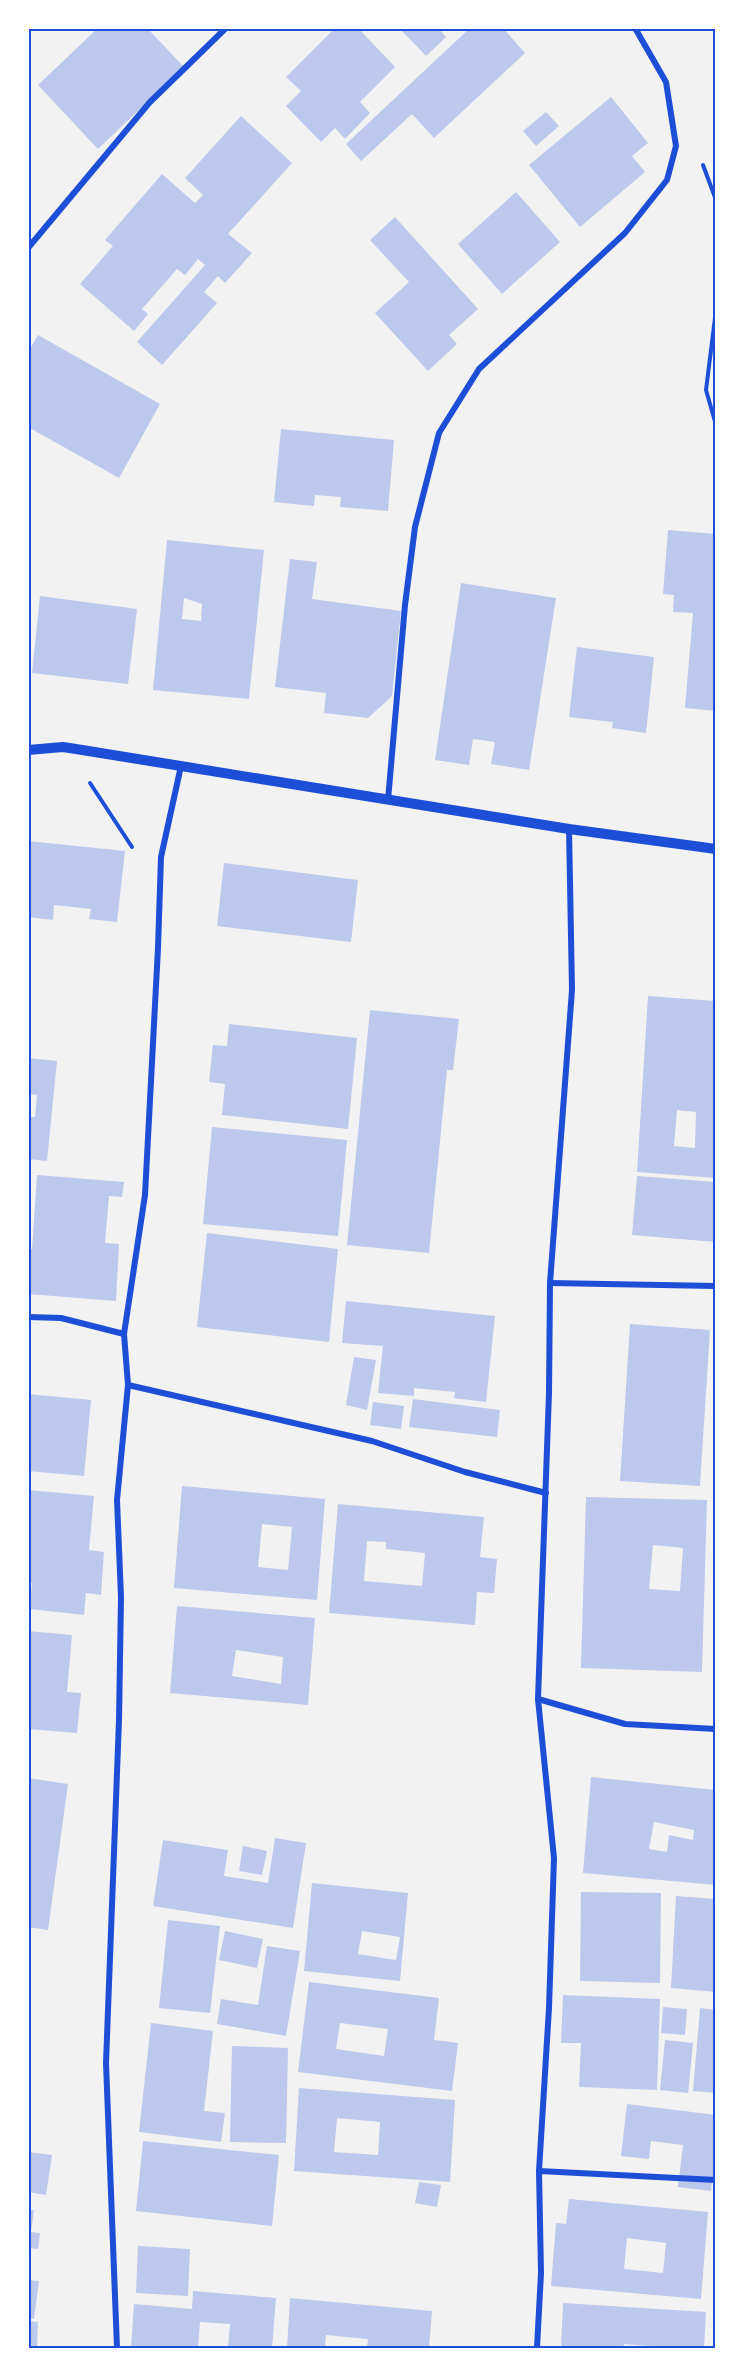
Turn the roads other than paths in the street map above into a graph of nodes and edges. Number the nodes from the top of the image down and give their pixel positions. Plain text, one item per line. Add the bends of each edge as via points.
1 (226, 28) edge
2 (635, 28) edge
3 (28, 248) edge
4 (28, 750) edge
5 (181, 766) junction
6 (388, 800) junction
7 (569, 829) junction
8 (716, 849) edge
9 (550, 1283) junction
10 (716, 1286) edge
11 (28, 1317) edge
12 (124, 1334) junction
13 (128, 1385) junction
14 (546, 1493) junction
15 (538, 1699) junction
16 (716, 1729) edge
17 (539, 2171) junction
18 (716, 2180) edge
19 (117, 2349) edge
20 (537, 2349) edge

1 - 3 street via 150,102
2 - 6 street via 666,82 676,146 667,180 625,233 479,369 439,433 415,527
4 - 5 street via 63,747
5 - 6 street
5 - 12 street via 161,857 145,1195
6 - 7 street
7 - 8 street
7 - 9 street via 572,990
9 - 10 street
9 - 14 street
11 - 12 street via 61,1318
12 - 13 street
13 - 14 street via 372,1441 465,1472
13 - 19 street via 117,1500 121,1597 119,1720 106,2063
14 - 15 street
15 - 16 street via 625,1724
15 - 17 street via 554,1858
17 - 18 street
17 - 20 street via 541,2273

